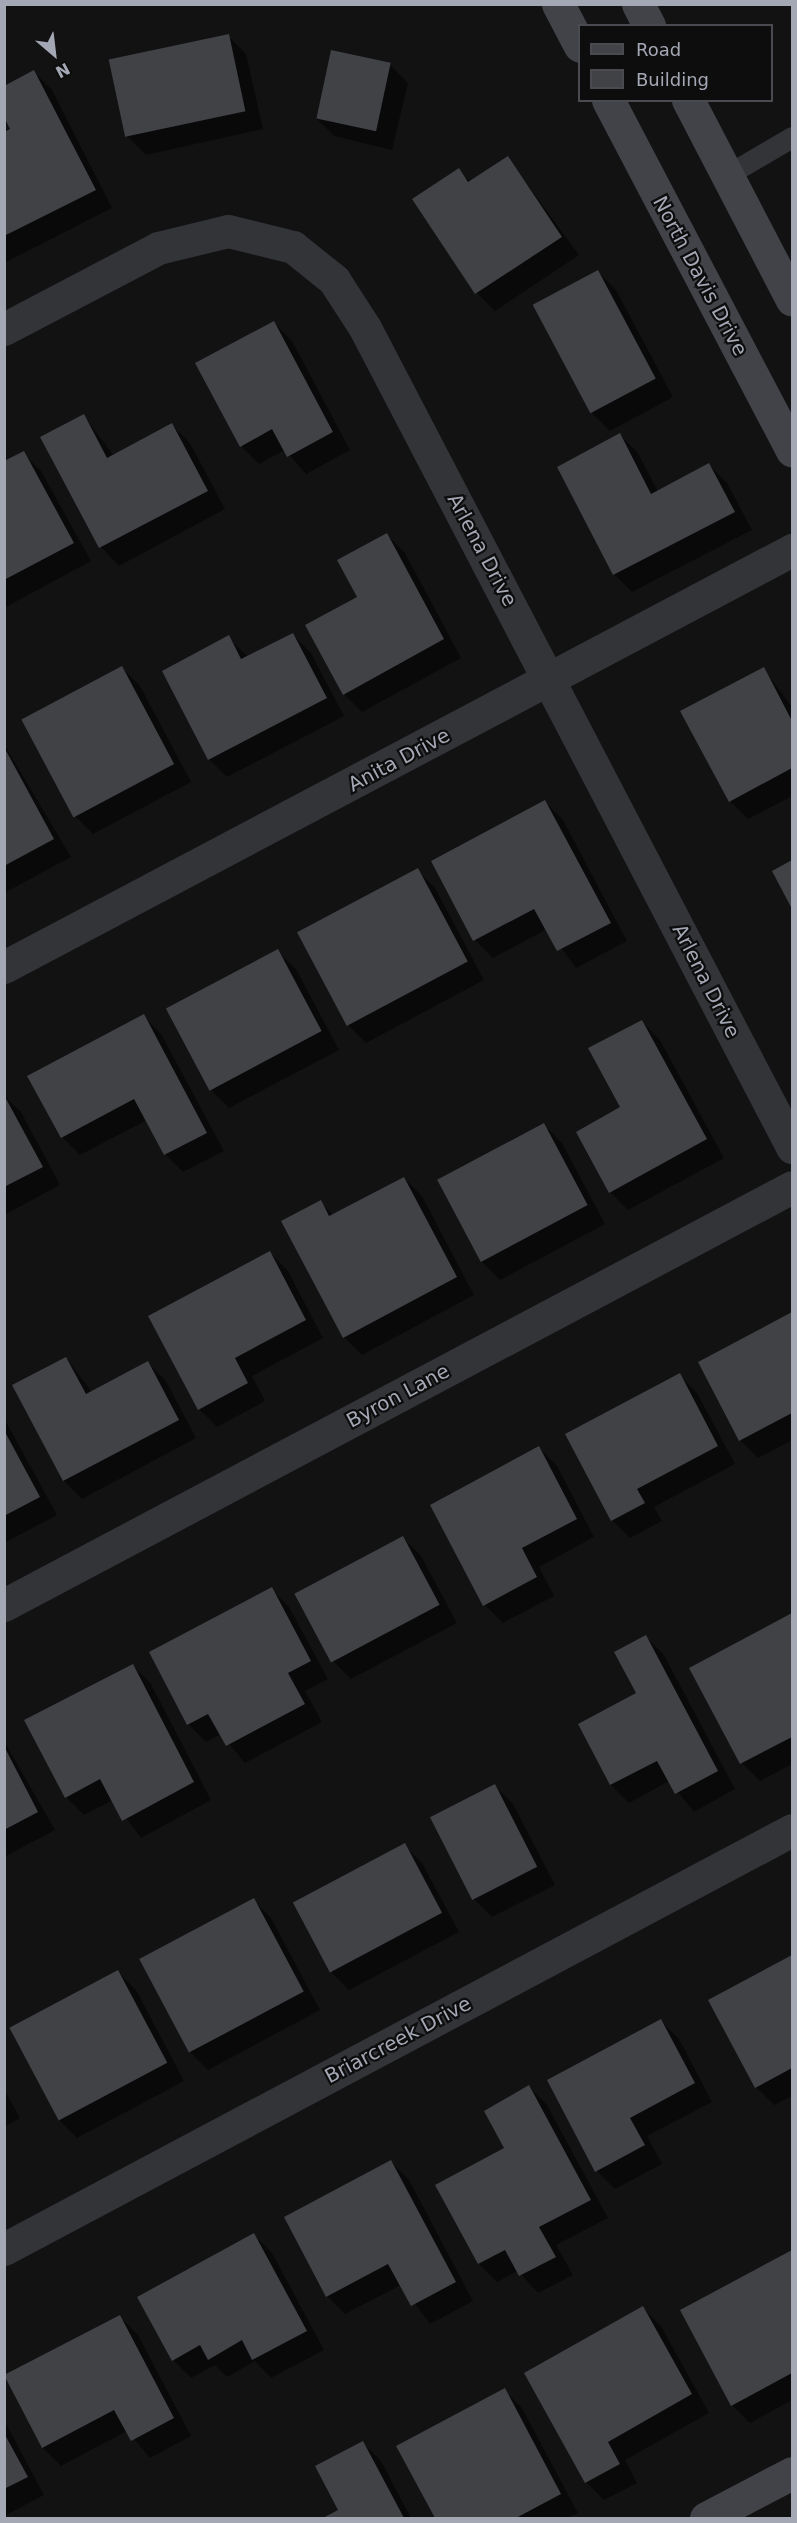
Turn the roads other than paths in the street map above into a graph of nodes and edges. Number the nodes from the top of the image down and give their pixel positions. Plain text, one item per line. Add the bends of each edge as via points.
1 (558, 4) edge
2 (638, 4) edge
3 (648, 24) edge
4 (578, 44) edge
5 (609, 102) edge
6 (689, 102) edge
7 (792, 137) edge
8 (727, 175) junction
9 (792, 300) edge
10 (4, 329) edge
11 (792, 451) edge
12 (792, 550) edge
13 (550, 681) junction
14 (4, 967) edge
15 (792, 1147) edge
16 (792, 1187) edge
17 (4, 1605) edge
18 (792, 1830) edge
19 (4, 2249) edge
20 (792, 2474) edge
21 (706, 2518) edge

1 - 4 street
2 - 3 street
5 - 11 street, North Davis Drive
6 - 8 street
7 - 8 lane
8 - 9 street
10 - 13 street, Arlena Drive via 158,248 228,231 292,247 334,280 365,328
12 - 13 street, Anita Drive
13 - 14 street, Anita Drive
13 - 15 street, Arlena Drive
16 - 17 street, Byron Lane
18 - 19 street, Briarcreek Drive
20 - 21 street

